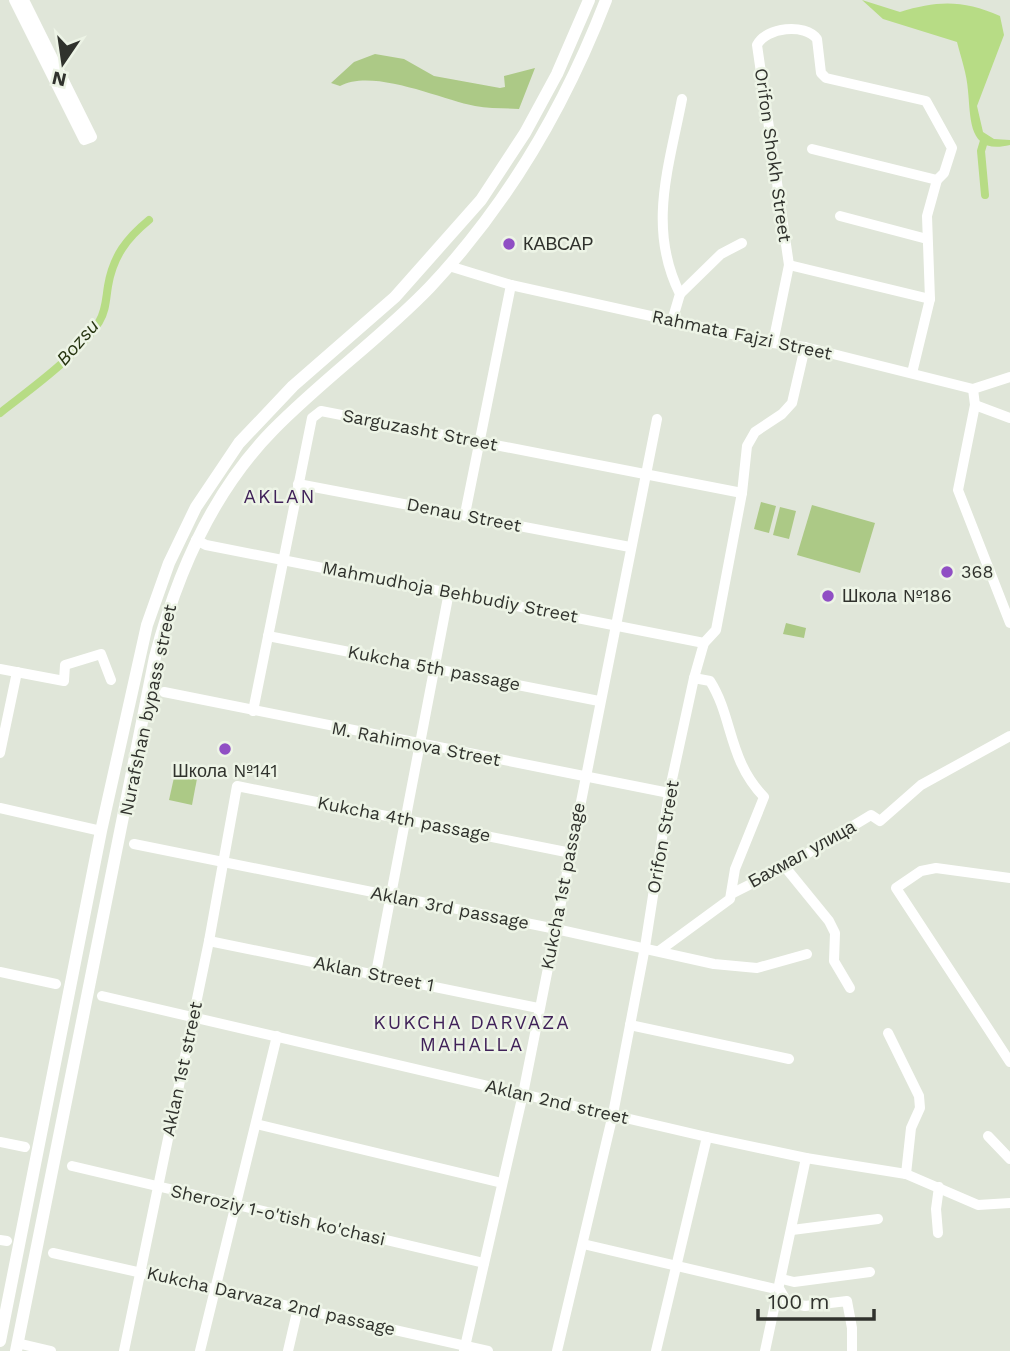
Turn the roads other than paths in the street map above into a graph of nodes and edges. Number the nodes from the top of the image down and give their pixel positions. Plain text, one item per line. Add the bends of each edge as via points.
1 (14, 0) edge
2 (24, 0) edge
3 (589, 0) edge
4 (606, 0) edge
5 (682, 99) dead end
6 (535, 113) junction
7 (551, 121) junction
8 (811, 149) dead end
9 (937, 180) junction
10 (840, 216) dead end
11 (927, 239) junction
12 (742, 243) dead end
13 (789, 265) junction
14 (449, 266) junction
15 (511, 285) junction
16 (680, 293) junction
17 (930, 299) junction
18 (672, 321) junction
19 (772, 343) junction
20 (805, 347) junction
21 (912, 373) junction
22 (1010, 377) edge
23 (972, 389) junction
24 (975, 405) junction
25 (1010, 418) edge
26 (657, 419) dead end
27 (259, 420) junction
28 (271, 431) junction
29 (480, 442) junction
30 (645, 474) junction
31 (299, 484) junction
32 (206, 491) junction
33 (742, 493) junction
34 (219, 500) junction
35 (465, 514) junction
36 (196, 540) junction
37 (630, 547) junction
38 (282, 559) junction
39 (449, 592) junction
40 (1010, 623) edge
41 (614, 625) junction
42 (268, 636) junction
43 (704, 643) junction
44 (435, 668) junction
45 (0, 669) edge
46 (17, 672) junction
47 (694, 678) junction
48 (111, 680) dead end
49 (164, 692) dead end
50 (599, 701) junction
51 (253, 711) junction
52 (1010, 736) edge
53 (418, 744) junction
54 (0, 753) edge
55 (584, 778) junction
56 (237, 786) joint
57 (669, 793) junction
58 (0, 808) edge
59 (404, 818) junction
60 (101, 831) junction
61 (134, 844) dead end
62 (571, 853) junction
63 (225, 861) junction
64 (785, 867) junction
65 (1010, 878) edge
66 (733, 893) junction
67 (391, 896) junction
68 (556, 929) junction
69 (209, 941) junction
70 (645, 947) junction
71 (659, 951) junction
72 (807, 954) dead end
73 (0, 972) edge
74 (376, 973) junction
75 (56, 984) dead end
76 (850, 988) dead end
77 (102, 996) dead end
78 (538, 1008) junction
79 (193, 1018) junction
80 (630, 1026) junction
81 (888, 1033) dead end
82 (277, 1036) junction
83 (789, 1059) dead end
84 (1010, 1062) edge
85 (523, 1094) junction
86 (612, 1115) junction
87 (256, 1124) junction
88 (989, 1136) dead end
89 (707, 1137) junction
90 (0, 1142) edge
91 (25, 1147) dead end
92 (806, 1158) junction
93 (1010, 1159) edge
94 (72, 1166) dead end
95 (906, 1174) junction
96 (502, 1183) junction
97 (939, 1187) junction
98 (158, 1188) junction
99 (1010, 1203) edge
100 (236, 1205) junction
101 (878, 1219) dead end
102 (792, 1230) junction
103 (938, 1233) dead end
104 (9, 1241) edge
105 (583, 1244) junction
106 (38, 1245) junction
107 (53, 1253) dead end
108 (484, 1263) junction
109 (675, 1264) junction
110 (140, 1271) junction
111 (870, 1272) dead end
112 (781, 1285) junction
113 (215, 1289) junction
114 (298, 1308) junction
115 (0, 1340) edge
116 (17, 1347) edge
117 (465, 1348) edge
118 (51, 1351) edge
119 (124, 1351) edge
120 (200, 1351) edge
121 (288, 1351) edge
122 (488, 1351) edge
123 (557, 1351) edge
124 (656, 1351) edge
125 (765, 1351) edge
126 (852, 1351) edge

1 - 2 street via 84,141 92,136
3 - 6 main road, Nurafshan bypass street
4 - 7 main road, Nurafshan bypass street
5 - 16 street via 660,212 668,269
6 - 7 main road via 546,112
6 - 27 main road, Nurafshan bypass street via 495,180 431,260
7 - 14 main road, Nurafshan bypass street via 499,203
8 - 9 street
9 - 11 street via 927,216
9 - 13 street, Orifon Shokh Street via 953,148 929,103 826,78 820,68 817,39 810,32 767,34 757,45
10 - 11 street
11 - 17 street
12 - 16 street via 721,254
13 - 17 street
13 - 19 street
14 - 15 street, Rahmata Fajzi Street
14 - 28 main road, Nurafshan bypass street via 382,334
15 - 18 street, Rahmata Fajzi Street
15 - 29 street
16 - 18 street
17 - 21 street
18 - 19 street, Rahmata Fajzi Street
19 - 20 street, Rahmata Fajzi Street
20 - 21 street, Rahmata Fajzi Street
20 - 33 street, Orifon Street via 792,403 749,440
21 - 23 street, Rahmata Fajzi Street
22 - 23 street
23 - 24 street
24 - 25 street
24 - 40 street via 958,490
26 - 30 street, Kukcha 1st passage
27 - 28 main road via 262,429
27 - 32 main road, Nurafshan bypass street
28 - 34 main road, Nurafshan bypass street
29 - 30 street, Sarguzasht Street
29 - 31 street, Sarguzasht Street via 321,411 312,418
29 - 35 street
30 - 33 street, Sarguzasht Street
30 - 37 street, Kukcha 1st passage
31 - 35 street, Denau Street
31 - 38 street, Sarguzasht Street
32 - 34 main road via 216,490
32 - 60 main road, Nurafshan bypass street via 183,531 153,605
33 - 43 street, Orifon Street via 716,630
34 - 36 main road, Nurafshan bypass street
35 - 37 street, Denau Street
36 - 38 street, Mahmudhoja Behbudiy Street
36 - 106 main road, Nurafshan bypass street via 171,600 155,657
37 - 41 street, Kukcha 1st passage
38 - 39 street, Mahmudhoja Behbudiy Street
38 - 42 street, Sarguzasht Street
39 - 41 street, Mahmudhoja Behbudiy Street
39 - 44 street
41 - 43 street, Mahmudhoja Behbudiy Street
41 - 50 street, Kukcha 1st passage
42 - 44 street, Kukcha 5th passage
42 - 51 street, Sarguzasht Street
43 - 47 street, Orifon Street
44 - 50 street, Kukcha 5th passage
44 - 53 street
45 - 46 street
46 - 48 street via 64,681 65,666 101,654
46 - 54 street
47 - 57 street, Orifon Street
47 - 66 street, Бахмал улица via 710,681 716,691 734,753 764,797 735,869
49 - 51 street, M. Rahimova Street
50 - 55 street, Kukcha 1st passage
51 - 53 street, M. Rahimova Street
52 - 64 street, Бахмал улица via 920,785 880,821 871,815
53 - 55 street, M. Rahimova Street
53 - 59 street
55 - 57 street, M. Rahimova Street
55 - 62 street, Kukcha 1st passage
56 - 59 street, Kukcha 4th passage
56 - 63 street, Aklan 1st street
57 - 70 street, Orifon Street
58 - 60 street
59 - 62 street, Kukcha 4th passage
59 - 67 street
60 - 104 main road, Nurafshan bypass street
61 - 63 street, Аklаn 3rd passage
62 - 68 street, Kukcha 1st passage
63 - 67 street, Аklаn 3rd passage
63 - 69 street, Aklan 1st street
64 - 66 street, Бахмал улица
64 - 76 street via 829,921 835,933 834,961
65 - 84 street via 936,867 896,888
66 - 71 street, Бахмал улица via 703,922
67 - 68 street, Аklаn 3rd passage
67 - 74 street
68 - 70 street, Аklаn 3rd passage
68 - 78 street, Kukcha 1st passage
69 - 74 street, Аklаn Street 1
69 - 79 street, Aklan 1st street
70 - 71 street, Аklаn 3rd passage
70 - 80 street, Orifon Street
71 - 72 street, Аklаn 3rd passage via 757,968
73 - 75 street
74 - 78 street, Аklаn Street 1
77 - 79 street, Аklаn 2nd street
78 - 85 street, Kukcha 1st passage
79 - 82 street, Аklаn 2nd street
79 - 98 street, Aklan 1st street
80 - 83 street
80 - 86 street, Orifon Street
81 - 95 street via 919,1096
82 - 85 street, Аklаn 2nd street
82 - 87 street
85 - 86 street, Аklаn 2nd street
85 - 96 street, Kukcha 1st passage
86 - 89 street, Аklаn 2nd street
86 - 105 street, Orifon Street
87 - 96 street
87 - 100 street
88 - 93 street
89 - 92 street, Аklаn 2nd street
89 - 109 street
90 - 91 street
92 - 95 street, Аklаn 2nd street
92 - 102 street
94 - 98 street, Sheroziy 1-o'tish ko'chasi
95 - 97 street, Аklаn 2nd street
96 - 108 street, Kukcha 1st passage
97 - 99 street, Аklаn 2nd street via 978,1205
97 - 103 street
98 - 100 street, Sheroziy 1-o'tish ko'chasi
98 - 110 street, Aklan 1st street
100 - 108 street, Sheroziy 1-o'tish ko'chasi
100 - 113 street
101 - 102 street
102 - 112 street
104 - 106 main road
104 - 115 main road, Nurafshan bypass street
105 - 109 street
105 - 123 street, Orifon Street
106 - 116 main road, Nurafshan bypass street
107 - 110 street, Kukcha Darvaza 2nd passage
108 - 117 street, Kukcha 1st passage
109 - 112 street
109 - 124 street
110 - 113 street, Kukcha Darvaza 2nd passage
110 - 119 street, Aklan 1st street
111 - 112 street
112 - 125 street
112 - 126 street via 787,1302 805,1306 848,1302
113 - 114 street, Kukcha Darvaza 2nd passage
113 - 120 street
114 - 117 street, Kukcha Darvaza 2nd passage
114 - 121 street
116 - 118 street
117 - 122 street, Kukcha Darvaza 2nd passage

